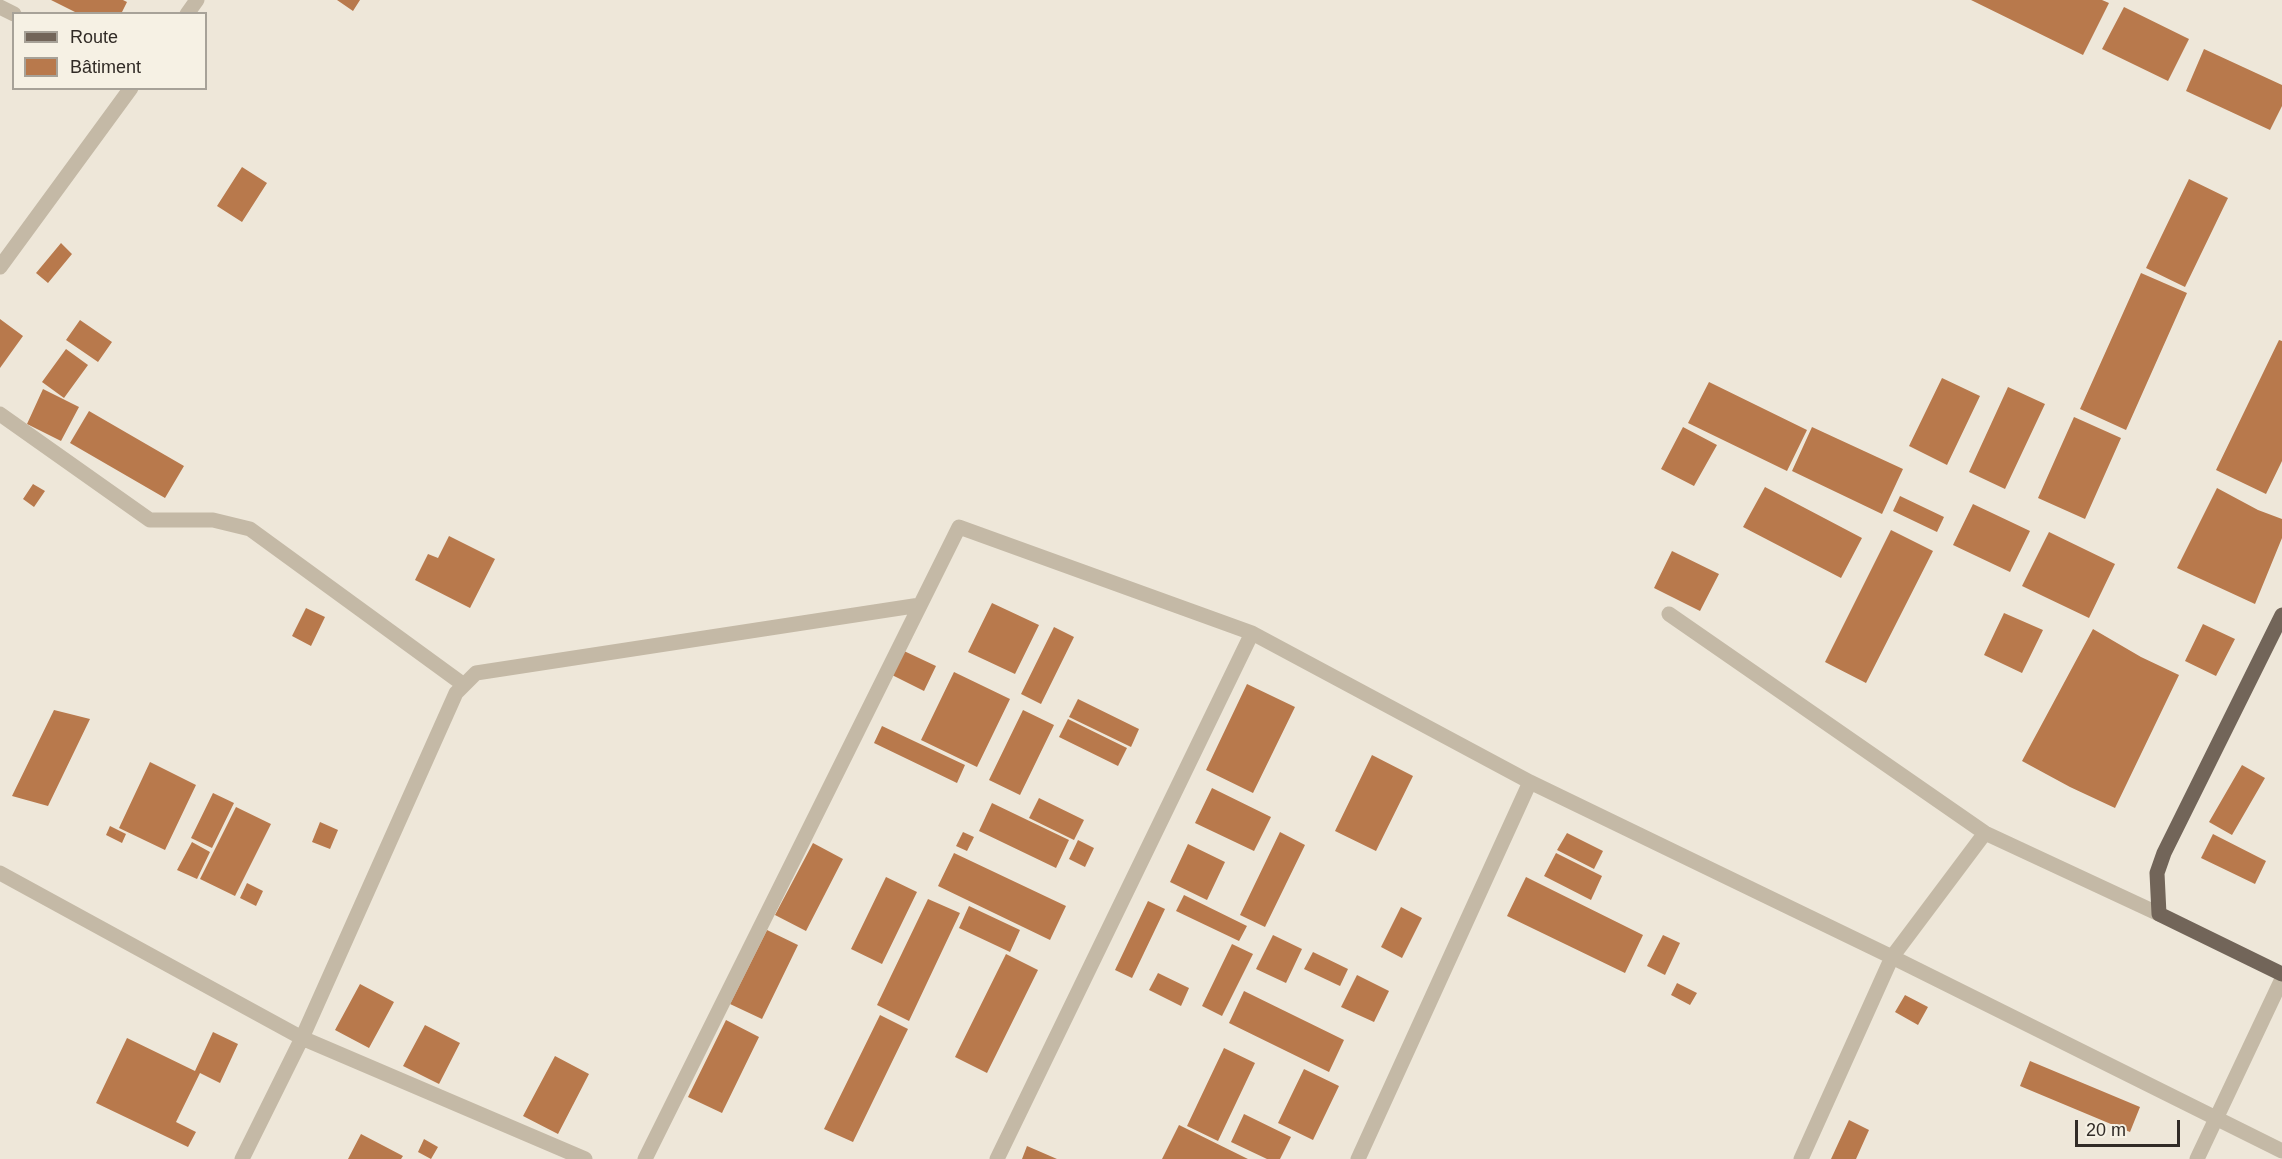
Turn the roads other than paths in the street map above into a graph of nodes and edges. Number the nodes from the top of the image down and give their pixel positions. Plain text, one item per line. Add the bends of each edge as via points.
1 (130, 90) edge
2 (0, 267) edge
3 (0, 414) edge
4 (920, 605) junction
5 (1669, 614) dead end
6 (2282, 615) edge
7 (1252, 633) junction
8 (464, 685) junction
9 (1530, 782) junction
10 (1985, 833) junction
11 (0, 873) edge
12 (2159, 914) junction
13 (1892, 957) junction
14 (2282, 974) edge
15 (2282, 979) edge
16 (302, 1038) junction
17 (2216, 1119) junction
18 (2282, 1151) edge
19 (242, 1159) edge
20 (585, 1159) edge
21 (645, 1159) edge
22 (997, 1159) edge
23 (1358, 1159) edge
24 (1801, 1159) edge
25 (2197, 1159) edge

1 - 2 street
3 - 8 street via 150,520 213,520 250,529
4 - 7 street via 959,527
4 - 8 street via 476,673
4 - 21 street
5 - 10 street
6 - 12 main road via 2164,854 2157,873
7 - 9 street
7 - 22 street
8 - 16 street via 456,693
9 - 13 street
9 - 23 street
10 - 12 street
10 - 13 street
11 - 16 street
12 - 14 main road
13 - 17 street
13 - 24 street
15 - 17 street
16 - 19 street
16 - 20 street
17 - 18 street
17 - 25 street

